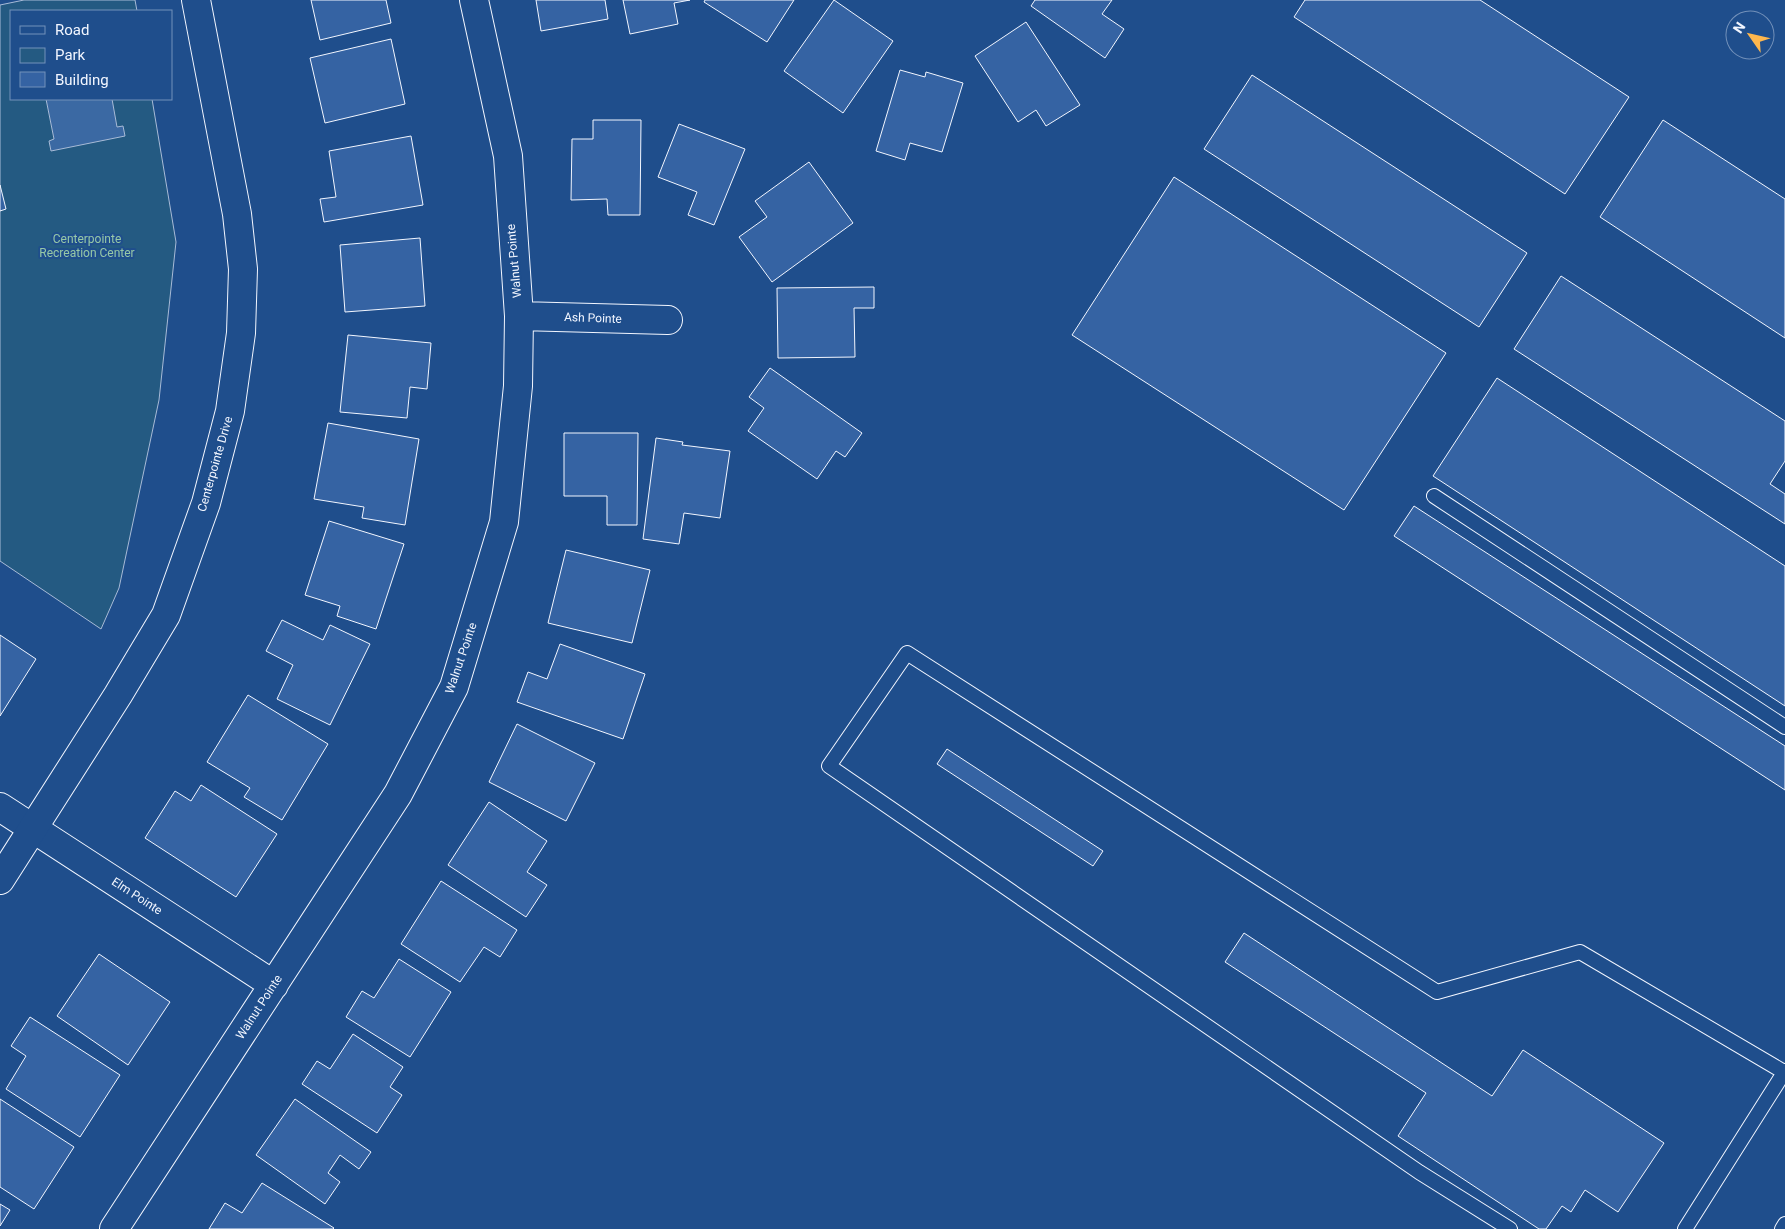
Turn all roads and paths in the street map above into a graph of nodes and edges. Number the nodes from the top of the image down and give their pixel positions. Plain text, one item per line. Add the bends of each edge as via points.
1 (196, 0) edge
2 (474, 0) edge
3 (519, 316) junction
4 (668, 320) dead end
5 (1434, 496) dead end
6 (1785, 727) edge
7 (0, 807) edge
8 (34, 829) junction
9 (0, 880) edge
10 (274, 984) junction
11 (1785, 1072) edge
12 (1785, 1224) edge
13 (114, 1229) edge
14 (1510, 1229) edge
15 (1685, 1229) edge
16 (1782, 1229) edge

1 - 8 street, Centerpointe Drive via 237,214 244,269 242,333 230,410 206,503 166,615
2 - 3 street, Walnut Pointe via 508,156
3 - 4 street, Ash Pointe
3 - 10 street, Walnut Pointe via 518,386 504,522 454,687 398,794
5 - 6 lane
7 - 8 street, Elm Pointe
8 - 9 street, Centerpointe Drive
8 - 10 street, Elm Pointe
10 - 13 street, Walnut Pointe
11 - 14 lane via 1580,952 1437,992 907,652 829,766 1419,1172
11 - 15 lane
12 - 16 lane

